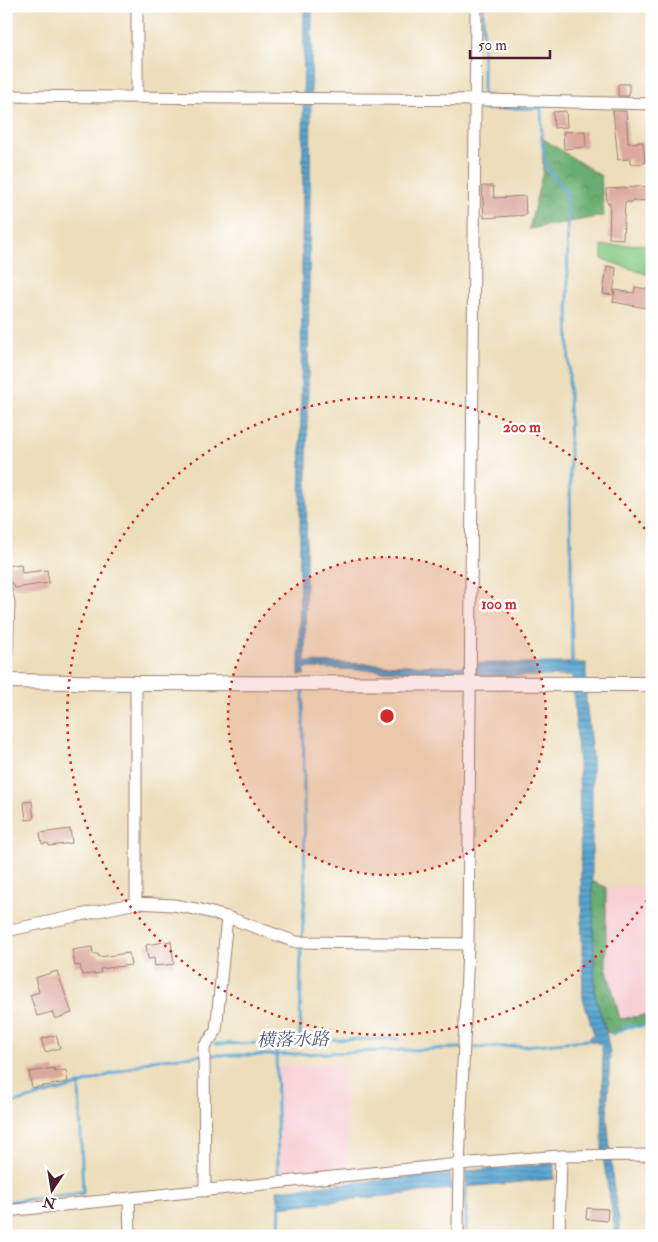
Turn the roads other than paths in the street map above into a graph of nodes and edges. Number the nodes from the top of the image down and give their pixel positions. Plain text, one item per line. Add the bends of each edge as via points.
1 (137, 6) edge
2 (476, 6) edge
3 (6, 96) edge
4 (137, 97) junction
5 (475, 100) junction
6 (652, 104) edge
7 (6, 590) edge
8 (6, 682) edge
9 (136, 683) junction
10 (469, 684) junction
11 (652, 684) edge
12 (136, 903) junction
13 (227, 917) junction
14 (6, 931) edge
15 (468, 944) junction
16 (652, 1155) edge
17 (561, 1156) junction
18 (458, 1164) junction
19 (206, 1191) junction
20 (129, 1198) junction
21 (6, 1211) edge
22 (130, 1236) edge
23 (458, 1236) edge
24 (559, 1236) edge

1 - 4 street
2 - 5 street
3 - 4 street
4 - 5 street
5 - 6 street
5 - 10 street
7 - 8 street
8 - 9 street
9 - 10 street
9 - 12 street
10 - 11 street
10 - 15 street
12 - 13 street via 173,905
12 - 14 street
13 - 15 street via 301,943
13 - 19 street via 216,1031 204,1047
15 - 18 street
16 - 17 street
17 - 18 street
17 - 24 street
18 - 19 street
18 - 23 street
19 - 20 street
20 - 21 street
20 - 22 street

